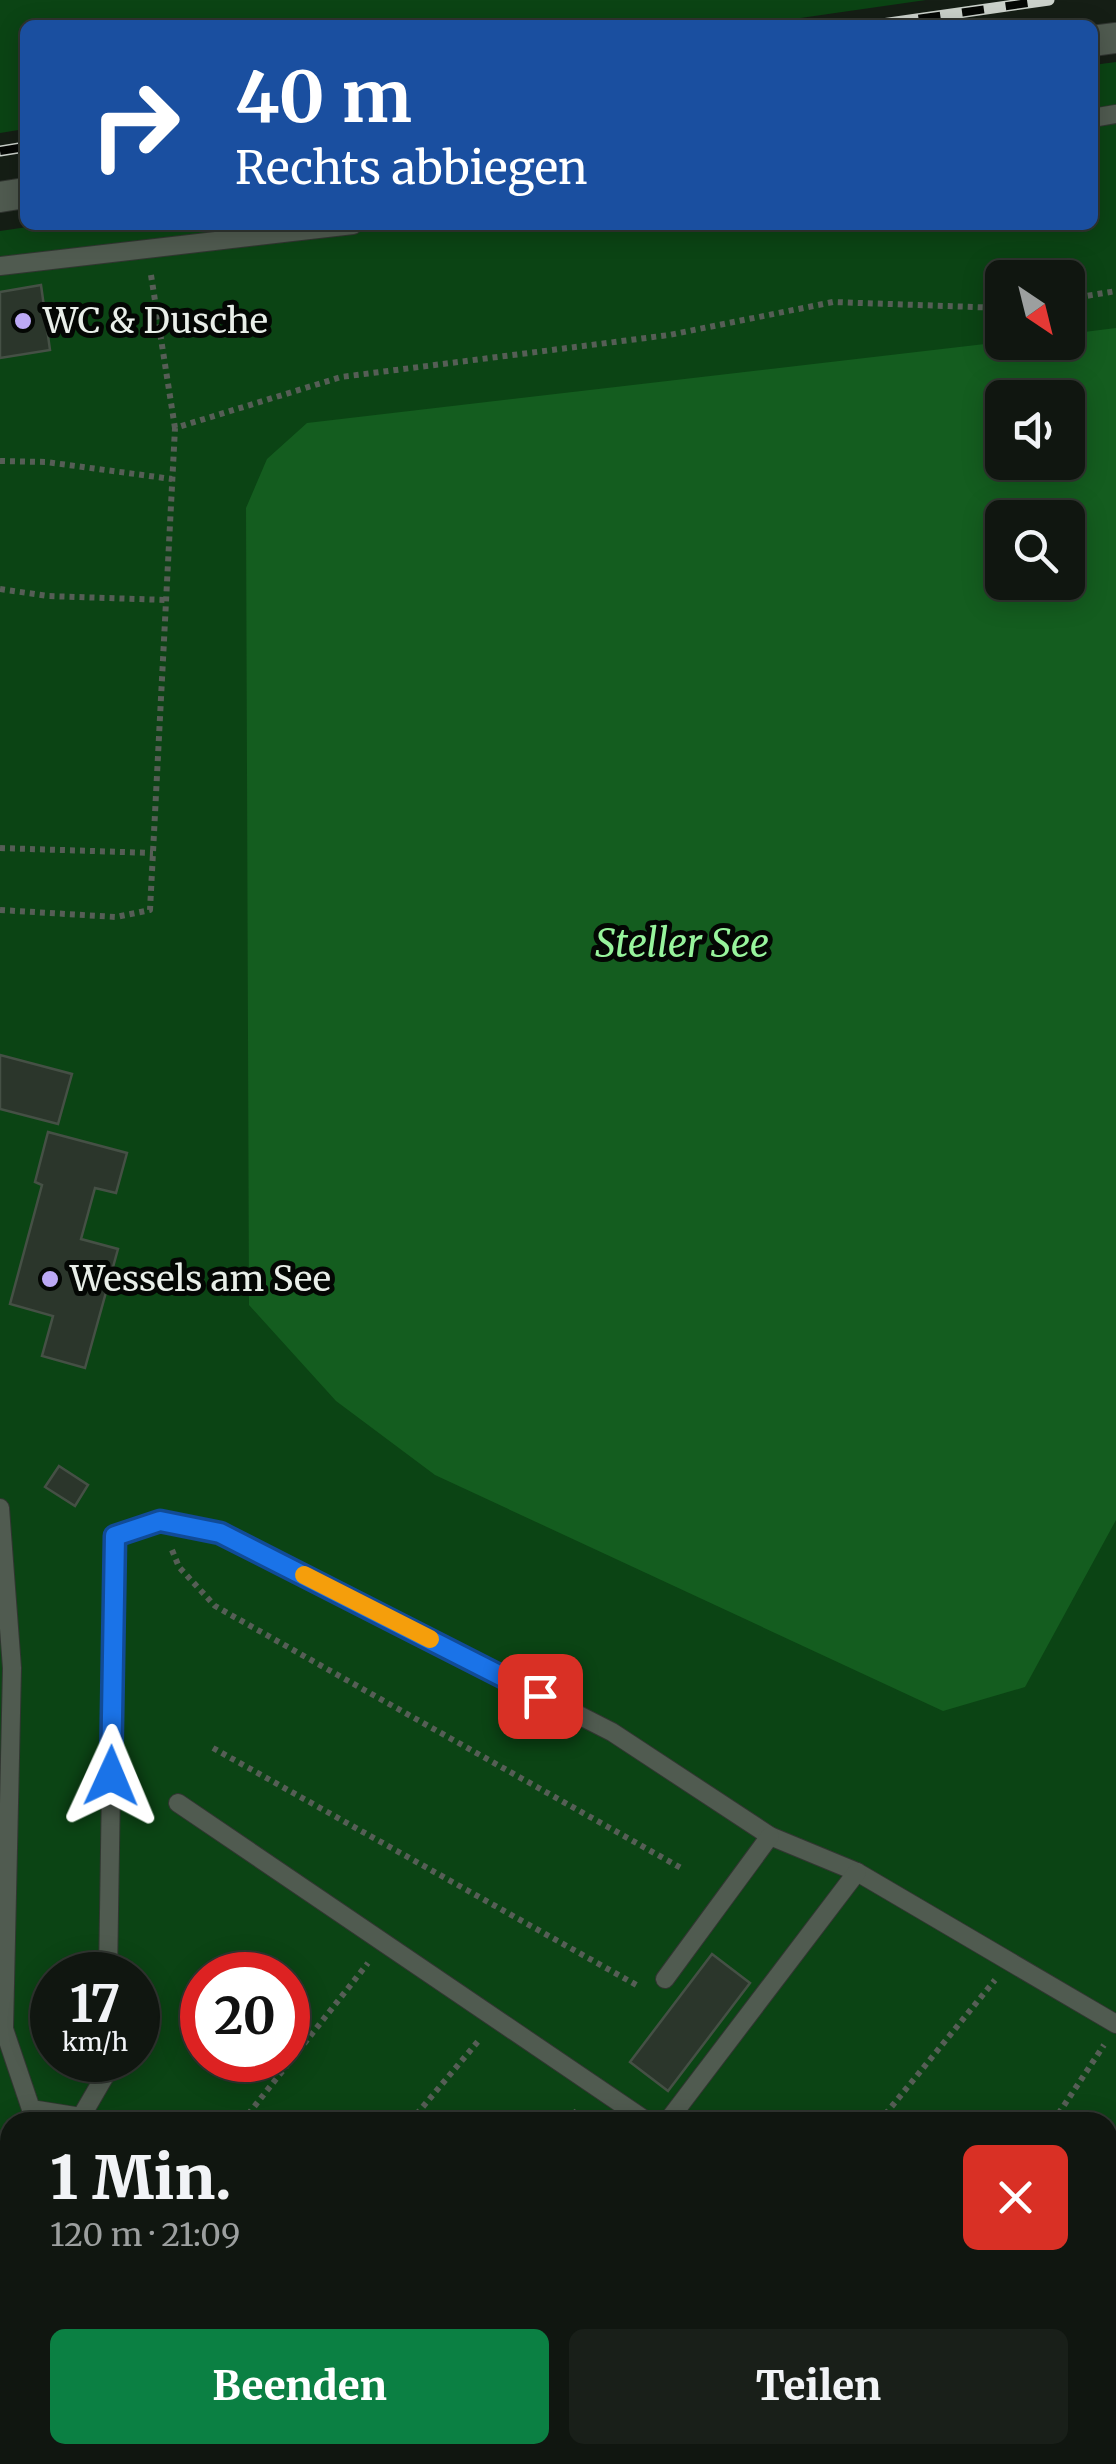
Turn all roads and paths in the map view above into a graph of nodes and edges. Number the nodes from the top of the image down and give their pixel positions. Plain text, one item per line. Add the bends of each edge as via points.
1 (312, 230) edge
2 (147, 250) junction
3 (0, 266) edge
4 (1116, 291) edge
5 (1085, 297) edge
6 (985, 307) edge
7 (175, 428) junction
8 (0, 461) edge
9 (172, 479) junction
10 (0, 589) edge
11 (166, 600) junction
12 (0, 848) edge
13 (154, 852) junction
14 (0, 910) edge
15 (0, 1508) edge
16 (160, 1521) junction
17 (213, 1748) dead end
18 (178, 1802) dead end
19 (770, 1836) junction
20 (681, 1868) dead end
21 (858, 1872) junction
22 (384, 1943) junction
23 (108, 1952) edge
24 (1010, 1962) junction
25 (665, 1979) joint
26 (496, 2019) junction
27 (1116, 2024) edge
28 (1106, 2044) dead end
29 (101, 2082) edge
30 (680, 2105) junction
31 (48, 2112) edge
32 (84, 2112) edge
33 (250, 2112) edge
34 (418, 2112) edge
35 (633, 2112) edge
36 (675, 2112) edge
37 (684, 2112) edge
38 (887, 2112) edge
39 (1060, 2112) edge

1 - 2 lane
2 - 3 lane
2 - 7 path
4 - 5 path
6 - 7 path via 833,302 669,335 341,377
7 - 9 path
8 - 9 path
9 - 11 path
10 - 11 path
11 - 13 path
12 - 13 path
13 - 14 path via 150,910 116,917
15 - 31 lane via 12,1668 4,2029 32,2109
16 - 19 lane via 220,1533 612,1732
16 - 20 path via 179,1567 215,1606
16 - 23 lane via 115,1536
17 - 25 path via 650,1992
18 - 22 lane
19 - 21 lane
19 - 25 lane
21 - 24 lane
21 - 30 lane
22 - 26 lane
22 - 33 path
24 - 27 lane
24 - 38 path
26 - 34 path
26 - 35 lane
28 - 39 path
29 - 32 lane
30 - 36 lane
30 - 37 lane

